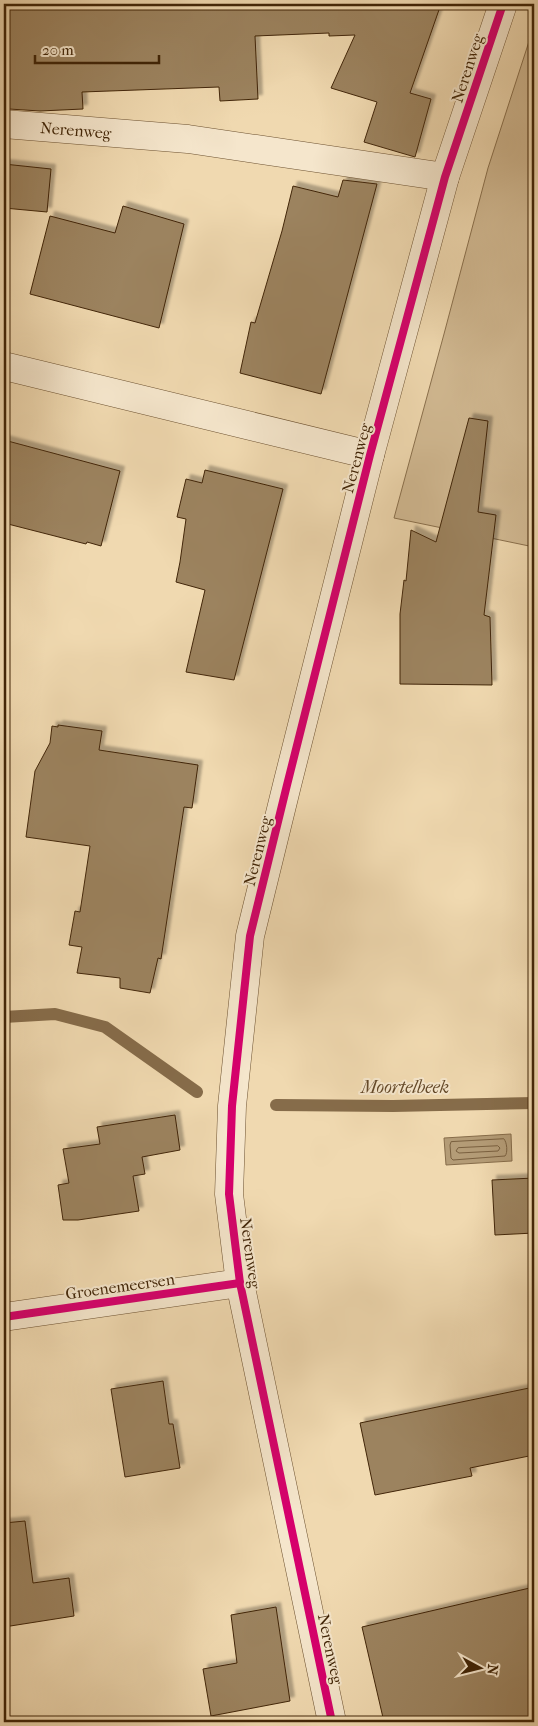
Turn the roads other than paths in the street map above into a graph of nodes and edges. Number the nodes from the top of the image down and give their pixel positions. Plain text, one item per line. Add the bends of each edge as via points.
1 (503, 4) edge
2 (4, 124) edge
3 (445, 177) junction
4 (4, 366) edge
5 (370, 455) junction
6 (240, 1283) junction
7 (4, 1317) edge
8 (332, 1722) edge

1 - 3 street, Nerenweg
2 - 3 street, Nerenweg via 188,139
3 - 5 street, Nerenweg
4 - 5 street, Nerenweg
5 - 6 street, Nerenweg via 250,936 232,1106 229,1194
6 - 7 street, Groenemeersen
6 - 8 street, Nerenweg

